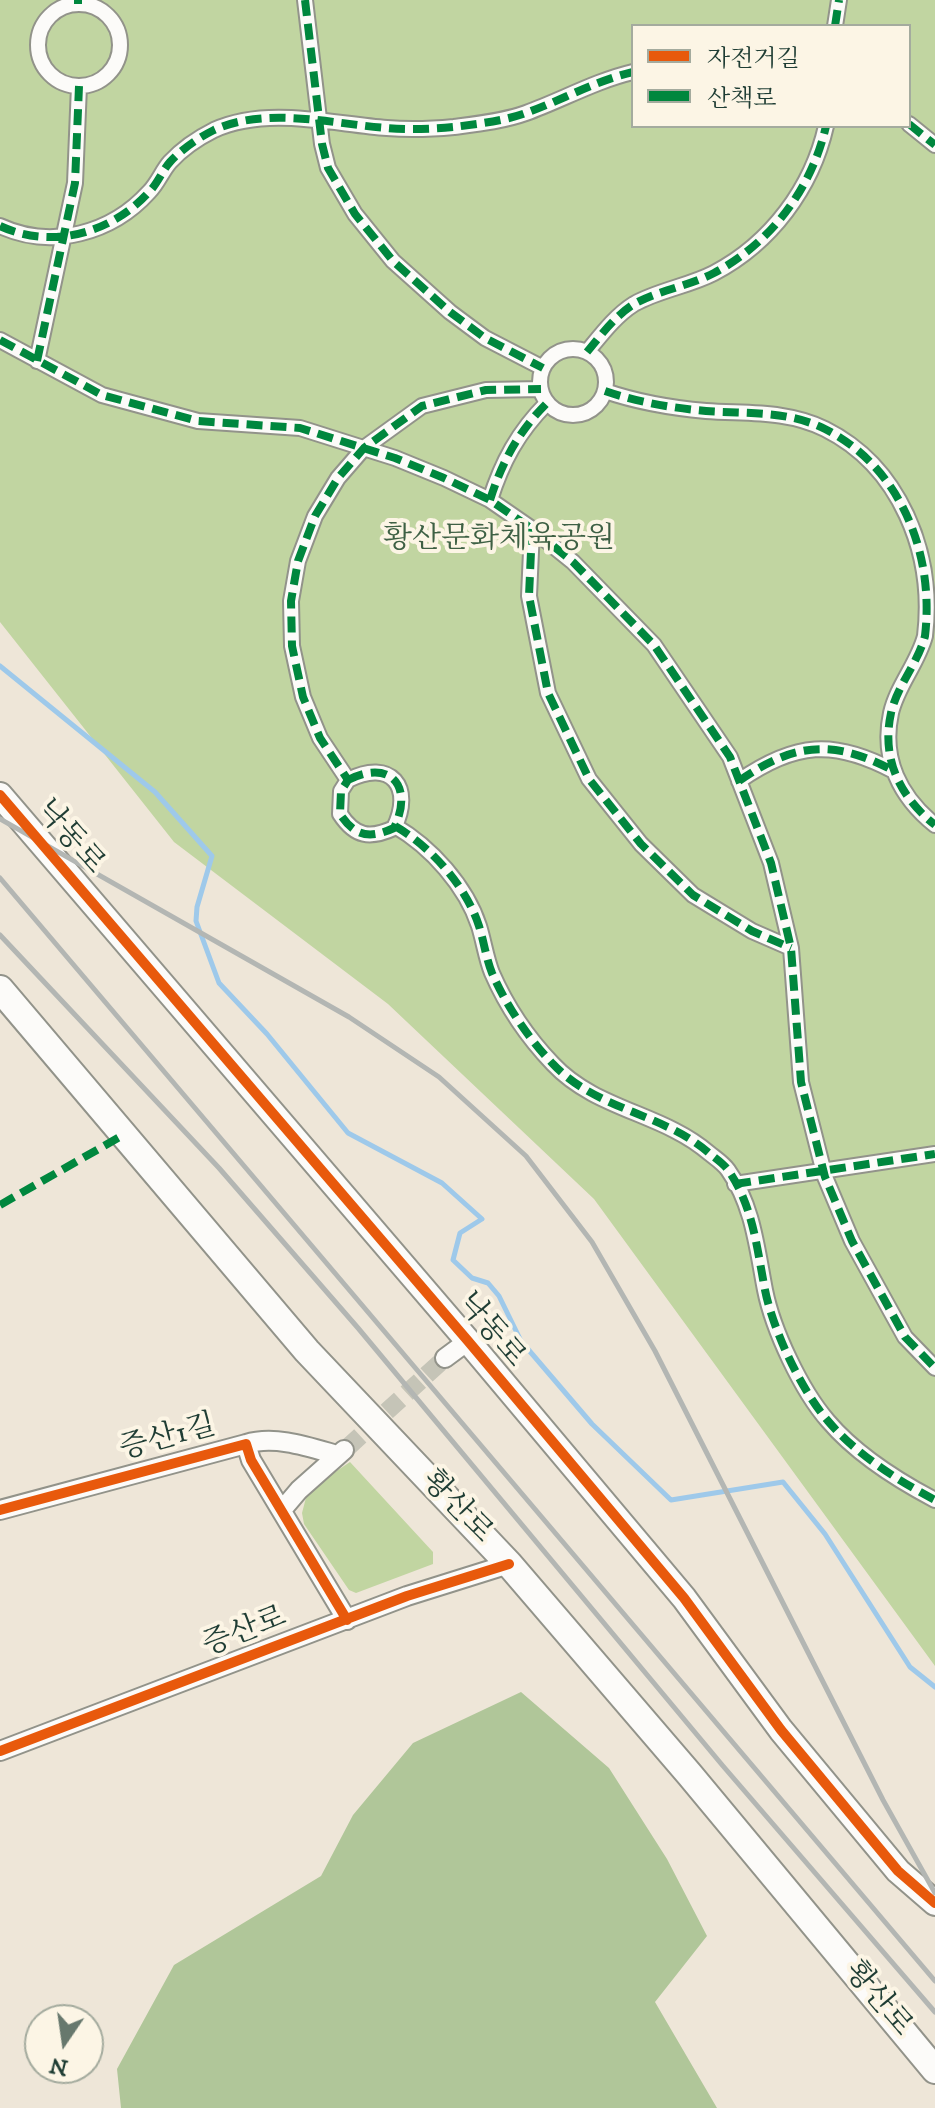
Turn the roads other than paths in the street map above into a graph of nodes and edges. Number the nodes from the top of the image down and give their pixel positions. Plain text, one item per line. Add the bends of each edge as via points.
1 (305, 0) edge
2 (839, 0) edge
3 (78, 2) edge
4 (835, 24) edge
5 (631, 73) edge
6 (79, 86) junction
7 (319, 121) junction
8 (911, 126) edge
9 (825, 128) edge
10 (935, 145) edge
11 (0, 226) edge
12 (66, 235) junction
13 (0, 340) edge
14 (587, 352) junction
15 (37, 361) junction
16 (543, 368) junction
17 (605, 391) junction
18 (544, 396) junction
19 (364, 448) junction
20 (490, 500) junction
21 (532, 529) junction
22 (894, 771) junction
23 (348, 780) junction
24 (739, 781) junction
25 (0, 795) edge
26 (935, 825) edge
27 (395, 826) junction
28 (791, 948) junction
29 (0, 989) edge
30 (935, 1154) edge
31 (823, 1171) junction
32 (735, 1184) junction
33 (468, 1341) junction
34 (445, 1358) tunnel mouth
35 (935, 1368) edge
36 (246, 1444) junction
37 (935, 1500) edge
38 (0, 1510) edge
39 (282, 1510) junction
40 (509, 1564) junction
41 (347, 1620) junction
42 (0, 1751) edge
43 (935, 1903) edge
44 (935, 2070) edge

1 - 7 street
2 - 4 street
3 - 6 street via 47,18 37,43 45,69 55,79
3 - 6 street via 108,16 120,40 115,66 95,83
5 - 7 street via 522,114 475,123 390,129
6 - 12 street via 75,183
7 - 12 street via 241,119 212,131 169,163 130,211 106,227
7 - 16 street via 328,168 370,236 467,326
8 - 10 street
9 - 14 street via 800,191 762,240 715,273 634,304
11 - 12 street
12 - 15 street
13 - 15 street
14 - 16 street via 554,354
14 - 17 street via 603,368
15 - 19 street via 102,395 198,421 300,428
16 - 18 street
17 - 18 street via 594,408 575,416 564,415
17 - 22 street via 672,407 797,417 852,445 897,491 926,547 929,605 926,634 891,713
18 - 19 street via 486,390 422,406
18 - 20 street via 512,445
19 - 20 street
19 - 23 street via 315,516 298,561 291,601 292,646 303,697 320,738
20 - 21 street
21 - 24 street via 573,562 654,645 730,757
21 - 28 street via 529,596 548,693 589,779 641,844 693,895
22 - 24 street via 832,748 785,755
22 - 26 street via 916,810
23 - 27 street via 376,772 392,778 402,790
23 - 27 street via 340,800 345,822 373,836
24 - 28 street via 771,863
25 - 33 street, 낙동로
27 - 32 street via 433,856 464,894 497,982 554,1065 593,1096 671,1127 700,1145 727,1169
28 - 31 street via 801,1082
29 - 40 main road, 황산로 via 307,1351
30 - 31 street
31 - 32 street
31 - 35 street via 852,1241 905,1337
32 - 37 street via 754,1228 765,1292 781,1342 799,1376 828,1421 901,1481
33 - 34 street
33 - 43 street, 낙동로 via 684,1598 781,1730 898,1871
36 - 38 street, 증산1길
36 - 39 street, 증산1길
36 - 39 street via 260,1439 342,1452
39 - 41 street, 증산1길
40 - 41 street, 증산로
40 - 44 main road, 황산로
41 - 42 street, 증산로

